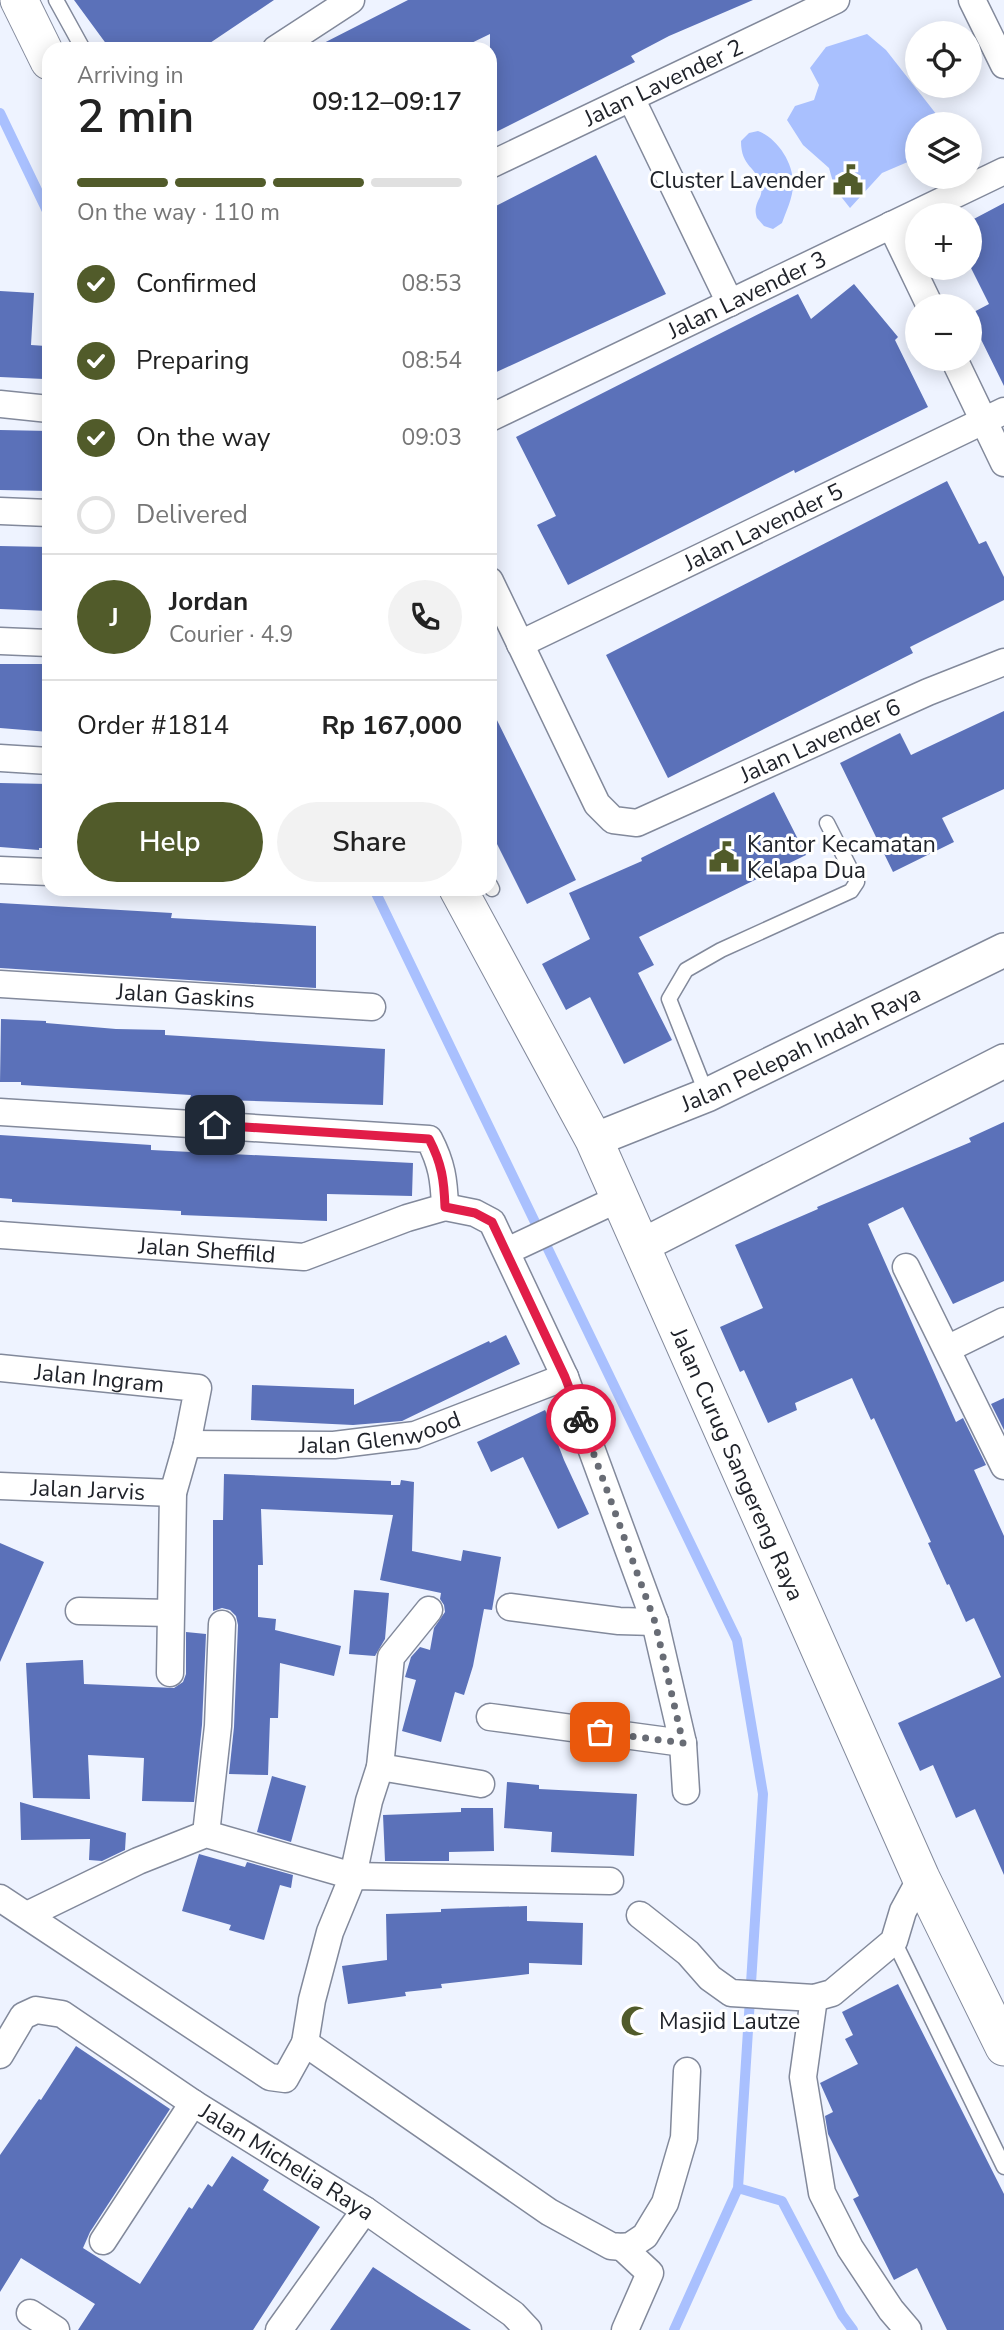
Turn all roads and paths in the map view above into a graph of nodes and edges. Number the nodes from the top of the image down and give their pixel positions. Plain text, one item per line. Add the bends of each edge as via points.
1 (19, 0) edge
2 (56, 0) edge
3 (351, 0) edge
4 (836, 0) edge
5 (972, 0) edge
6 (788, 10) edge
7 (78, 42) edge
8 (287, 42) edge
9 (42, 47) edge
10 (1004, 65) edge
11 (631, 98) junction
12 (497, 162) edge
13 (1004, 171) edge
14 (891, 225) junction
15 (924, 294) edge
16 (730, 303) junction
17 (962, 371) edge
18 (0, 404) edge
19 (42, 408) edge
20 (497, 415) edge
21 (994, 416) edge
22 (1004, 463) edge
23 (0, 511) edge
24 (42, 513) edge
25 (497, 596) edge
26 (0, 641) edge
27 (42, 643) edge
28 (520, 644) junction
29 (1004, 662) edge
30 (0, 758) edge
31 (42, 761) edge
32 (827, 823) dead end
33 (0, 870) edge
34 (42, 872) edge
35 (484, 896) edge
36 (1004, 950) edge
37 (0, 984) edge
38 (372, 1007) dead end
39 (1004, 1061) edge
40 (707, 1095) junction
41 (0, 1112) edge
42 (594, 1140) junction
43 (610, 1203) junction
44 (445, 1207) junction
45 (0, 1236) edge
46 (641, 1246) junction
47 (507, 1251) junction
48 (906, 1267) dead end
49 (1004, 1321) edge
50 (947, 1349) junction
51 (0, 1368) edge
52 (565, 1377) junction
53 (187, 1444) junction
54 (1004, 1465) edge
55 (0, 1486) edge
56 (173, 1493) junction
57 (510, 1607) dead end
58 (429, 1610) dead end
59 (79, 1611) dead end
60 (170, 1613) junction
61 (655, 1622) junction
62 (222, 1623) dead end
63 (170, 1673) dead end
64 (490, 1717) dead end
65 (683, 1743) junction
66 (380, 1767) junction
67 (481, 1784) dead end
68 (686, 1791) dead end
69 (206, 1834) junction
70 (353, 1876) junction
71 (922, 1878) junction
72 (610, 1881) dead end
73 (0, 1898) edge
74 (27, 1915) junction
75 (639, 1915) dead end
76 (894, 1941) junction
77 (814, 1998) junction
78 (305, 2043) junction
79 (1004, 2048) edge
80 (0, 2055) edge
81 (687, 2071) dead end
82 (192, 2102) junction
83 (1004, 2166) edge
84 (365, 2210) junction
85 (103, 2241) dead end
86 (622, 2247) junction
87 (30, 2313) dead end
88 (515, 2325) edge
89 (56, 2330) edge
90 (279, 2330) edge
91 (625, 2330) edge
92 (908, 2330) edge

1 - 9 main road
2 - 7 lane
3 - 8 street
4 - 6 street, Jalan Lavender 2
5 - 10 street
6 - 11 street, Jalan Lavender 2
11 - 12 street, Jalan Lavender 2
11 - 16 street
13 - 14 street, Jalan Lavender 3
14 - 15 street
14 - 16 street, Jalan Lavender 3
16 - 20 street, Jalan Lavender 3
17 - 21 street
18 - 19 street
21 - 22 street
21 - 28 street, Jalan Lavender 5
23 - 24 street
25 - 28 street
26 - 27 street
28 - 29 street, Jalan Lavender 6 via 597,804 612,820 637,823
30 - 31 street
32 - 40 lane via 857,882 851,891 686,970 669,999
33 - 34 street
35 - 42 main road, Jalan Curug Sangereng Raya
36 - 40 street, Jalan Pelepah Indah Raya
37 - 38 street, Jalan Gaskins
39 - 46 street
40 - 42 street, Jalan Pelepah Indah Raya
41 - 44 street via 429,1139 444,1176
42 - 43 main road, Jalan Curug Sangereng Raya
43 - 46 main road, Jalan Curug Sangereng Raya
43 - 47 street
44 - 45 street, Jalan Sheffild via 304,1257
44 - 47 street via 492,1222
46 - 71 main road, Jalan Curug Sangereng Raya
47 - 52 street
48 - 50 street
49 - 50 street
50 - 54 street
51 - 53 street, Jalan Ingram via 198,1388
52 - 53 street, Jalan Glenwood via 415,1435 334,1445
52 - 61 street
53 - 56 street
55 - 56 street, Jalan Jarvis
56 - 60 street
57 - 61 street
58 - 66 street via 391,1657
59 - 60 street
60 - 63 street
61 - 65 street
62 - 69 street via 218,1726
64 - 65 street
65 - 68 street
66 - 67 street
66 - 70 street
69 - 70 street
69 - 74 street
70 - 72 street
70 - 78 street via 330,1932
71 - 76 street via 903,1911
71 - 79 main road, Jalan Curug Sangereng Raya
73 - 74 street
74 - 78 street via 270,2077 285,2079
75 - 77 street via 731,1993
76 - 77 street via 832,1993
76 - 83 lane
77 - 92 street via 803,2077 822,2193 850,2248
78 - 86 street via 550,2212 611,2246
80 - 82 street, Jalan Michelia Raya via 23,2016 36,2010 62,2014
81 - 86 street via 684,2138 665,2203 645,2236
82 - 84 street, Jalan Michelia Raya
82 - 85 street
84 - 88 street, Jalan Michelia Raya
84 - 90 street
86 - 91 street via 650,2273
87 - 89 street

